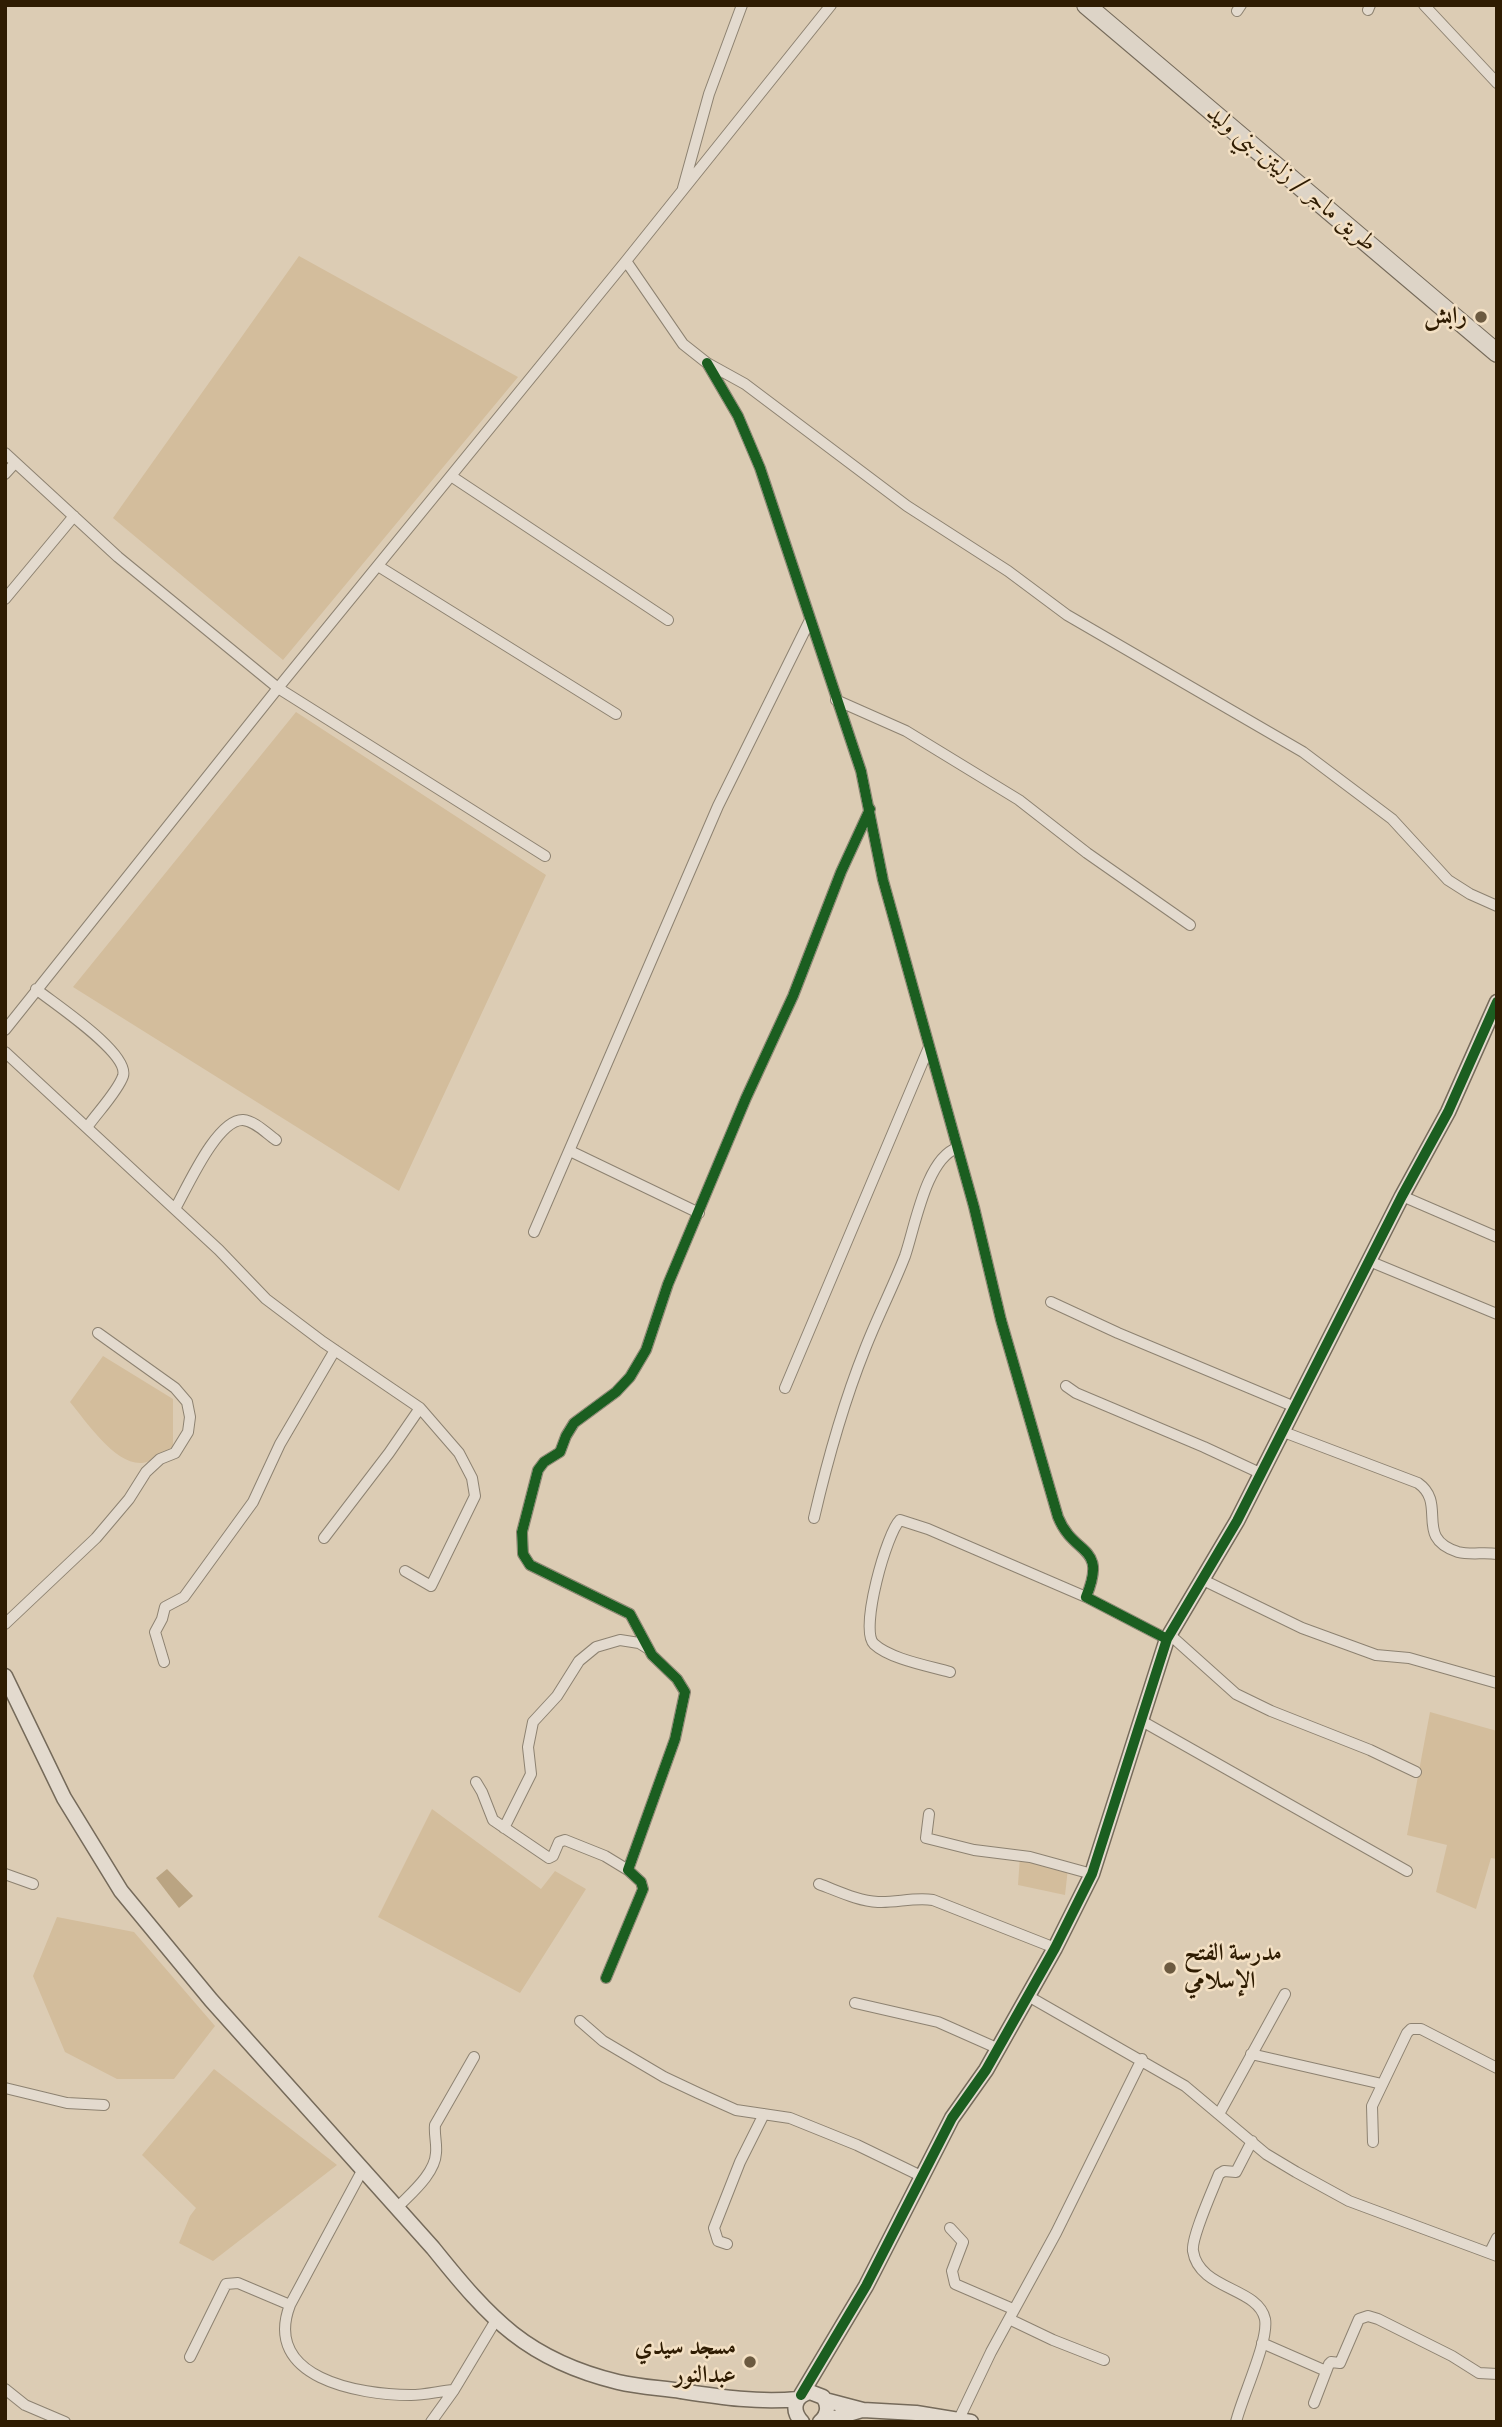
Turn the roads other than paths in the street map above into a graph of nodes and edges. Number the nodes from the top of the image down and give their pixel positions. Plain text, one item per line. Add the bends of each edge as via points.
1 (742, 5) edge
2 (831, 5) edge
3 (1086, 5) edge
4 (1424, 5) edge
5 (1497, 83) edge
6 (682, 191) junction
7 (626, 261) junction
8 (1497, 353) edge
9 (707, 363) junction
10 (5, 453) edge
11 (15, 463) junction
12 (5, 474) edge
13 (451, 476) junction
14 (74, 516) junction
15 (378, 566) junction
16 (5, 599) edge
17 (668, 620) dead end
18 (810, 620) junction
19 (278, 688) junction
20 (836, 700) junction
21 (616, 714) dead end
22 (870, 809) junction
23 (545, 856) dead end
24 (1497, 906) edge
25 (1189, 925) dead end
26 (36, 989) junction
27 (1497, 1002) edge
28 (5, 1030) edge
29 (929, 1047) junction
30 (5, 1052) edge
31 (88, 1126) junction
32 (276, 1140) dead end
33 (957, 1148) junction
34 (570, 1151) junction
35 (1402, 1196) junction
36 (175, 1209) junction
37 (699, 1213) junction
38 (534, 1232) dead end
39 (1497, 1237) edge
40 (1369, 1261) junction
41 (1051, 1303) dead end
42 (1497, 1314) edge
43 (98, 1333) dead end
44 (335, 1350) junction
45 (1066, 1386) dead end
46 (785, 1388) dead end
47 (1294, 1407) junction
48 (420, 1408) junction
49 (1281, 1431) junction
50 (1260, 1474) junction
51 (814, 1518) dead end
52 (324, 1538) dead end
53 (1497, 1554) edge
54 (405, 1570) dead end
55 (1201, 1578) junction
56 (1086, 1597) junction
57 (5, 1624) edge
58 (1168, 1637) junction
59 (648, 1649) junction
60 (164, 1662) dead end
61 (950, 1672) dead end
62 (5, 1676) edge
63 (1497, 1683) edge
64 (1140, 1720) junction
65 (1416, 1772) dead end
66 (476, 1782) dead end
67 (929, 1814) dead end
68 (504, 1828) junction
69 (628, 1870) junction
70 (1407, 1871) dead end
71 (5, 1874) edge
72 (1092, 1874) junction
73 (33, 1884) dead end
74 (819, 1884) dead end
75 (1055, 1948) junction
76 (606, 1978) dead end
77 (1285, 1994) dead end
78 (1028, 1996) junction
79 (855, 2003) dead end
80 (580, 2021) dead end
81 (999, 2049) junction
82 (1251, 2054) junction
83 (474, 2057) dead end
84 (1142, 2059) junction
85 (1497, 2068) edge
86 (1382, 2084) junction
87 (5, 2088) edge
88 (104, 2105) dead end
89 (764, 2114) junction
90 (1219, 2114) junction
91 (1252, 2141) junction
92 (1373, 2142) dead end
93 (363, 2169) junction
94 (921, 2176) junction
95 (397, 2208) junction
96 (950, 2228) dead end
97 (1497, 2238) edge
98 (727, 2244) dead end
99 (1493, 2254) edge
100 (290, 2305) junction
101 (1011, 2314) junction
102 (496, 2319) junction
103 (1262, 2343) junction
104 (190, 2357) dead end
105 (1104, 2360) dead end
106 (823, 2361) junction
107 (1326, 2371) junction
108 (1497, 2374) edge
109 (5, 2389) edge
110 (454, 2390) junction
111 (799, 2397) junction
112 (824, 2398) junction
113 (768, 2402) junction
114 (1314, 2403) dead end
115 (863, 2410) junction
116 (799, 2420) edge
117 (965, 2420) edge
118 (65, 2422) edge
119 (431, 2422) edge
120 (820, 2422) edge
121 (1236, 2422) edge

1 - 6 street via 709,94
2 - 6 street
3 - 8 highway, طريق ماجر / زليتن-بني وليد
4 - 5 street
6 - 7 street
7 - 9 street via 683,344
7 - 13 street
9 - 18 street via 738,416 760,468
9 - 24 street via 745,384 908,506 1068,615 1303,752 1391,819 1448,880
10 - 11 street
11 - 12 street
11 - 14 street
13 - 15 street
13 - 17 street
14 - 16 street
14 - 19 street
15 - 19 street
15 - 21 street
18 - 20 street
18 - 34 street via 718,806
19 - 23 street
19 - 26 street
20 - 22 street via 862,771
20 - 25 street via 906,731 1019,800
22 - 29 street via 883,880
22 - 37 street
26 - 28 street
26 - 31 street via 103,1041 122,1065 123,1076
27 - 35 street via 1448,1112
29 - 33 street
29 - 46 street
30 - 31 street
31 - 36 street
32 - 36 street via 244,1120 227,1126
33 - 51 street via 938,1164 927,1187 837,1432
33 - 56 street via 1058,1517 1068,1536 1094,1563
34 - 37 street
34 - 38 street
35 - 39 street
35 - 40 street
36 - 44 street via 266,1299
37 - 59 street via 646,1350 630,1377 574,1423 560,1452 538,1470 522,1531 523,1554 530,1565 629,1614
40 - 42 street
40 - 47 street
41 - 47 street
43 - 57 street via 175,1388 187,1402 188,1432 175,1453 146,1472 96,1538
44 - 48 street
44 - 60 street via 253,1502 184,1597 165,1607 155,1632
45 - 50 street
47 - 49 street
48 - 52 street
48 - 54 street via 460,1453 475,1496 430,1586
49 - 50 street
49 - 53 street via 1418,1483 1432,1500 1432,1528 1441,1543 1459,1552
50 - 55 street
55 - 58 street
55 - 63 street via 1302,1628 1376,1655 1409,1658
56 - 58 street
56 - 61 street via 900,1520 892,1531 872,1596 871,1639 899,1657
58 - 64 street
58 - 65 street via 1236,1694
59 - 68 street via 620,1640 596,1647 579,1661 557,1696 533,1722 528,1747 531,1774
59 - 69 street via 682,1685 685,1697 675,1739
62 - 93 street via 64,1798 121,1891 211,2000
64 - 70 street
64 - 72 street
66 - 68 street via 490,1817
67 - 72 street via 926,1838
68 - 69 street via 549,1858 565,1840
69 - 76 street via 643,1889
71 - 73 street
72 - 75 street
74 - 75 street via 879,1902 933,1900
75 - 78 street
77 - 82 street
78 - 81 street
78 - 84 street
79 - 81 street via 937,2022
80 - 89 street via 603,2041 664,2077 736,2110
81 - 94 street via 952,2118
82 - 86 street
82 - 90 street
83 - 95 street via 435,2125 432,2165
84 - 90 street
84 - 101 street
85 - 86 street via 1415,2028 1407,2033
86 - 92 street via 1372,2106
87 - 88 street via 67,2103
89 - 94 street via 790,2118
89 - 98 street via 714,2228 718,2241
90 - 91 street
91 - 99 street via 1266,2154 1349,2201
91 - 103 street via 1236,2172 1219,2174 1193,2250 1213,2279 1262,2311
93 - 95 street
93 - 100 street
94 - 106 street
95 - 102 street
96 - 101 street via 963,2242 951,2271 955,2284
97 - 99 street
100 - 104 street via 228,2282
100 - 110 street via 283,2332 288,2350 316,2374 355,2389 411,2395
101 - 105 street via 1053,2340
101 - 117 street
102 - 110 street
102 - 113 street via 523,2343 589,2374 620,2383
103 - 107 street
103 - 121 street
106 - 111 street
106 - 112 street
107 - 108 street via 1330,2362 1340,2363 1359,2319 1368,2316 1479,2373
107 - 114 street
109 - 118 street via 25,2405
110 - 119 street
111 - 112 street via 814,2392
111 - 113 street
111 - 116 street via 795,2407
112 - 115 street
112 - 120 street via 827,2410
113 - 116 street
115 - 117 street
115 - 120 street

